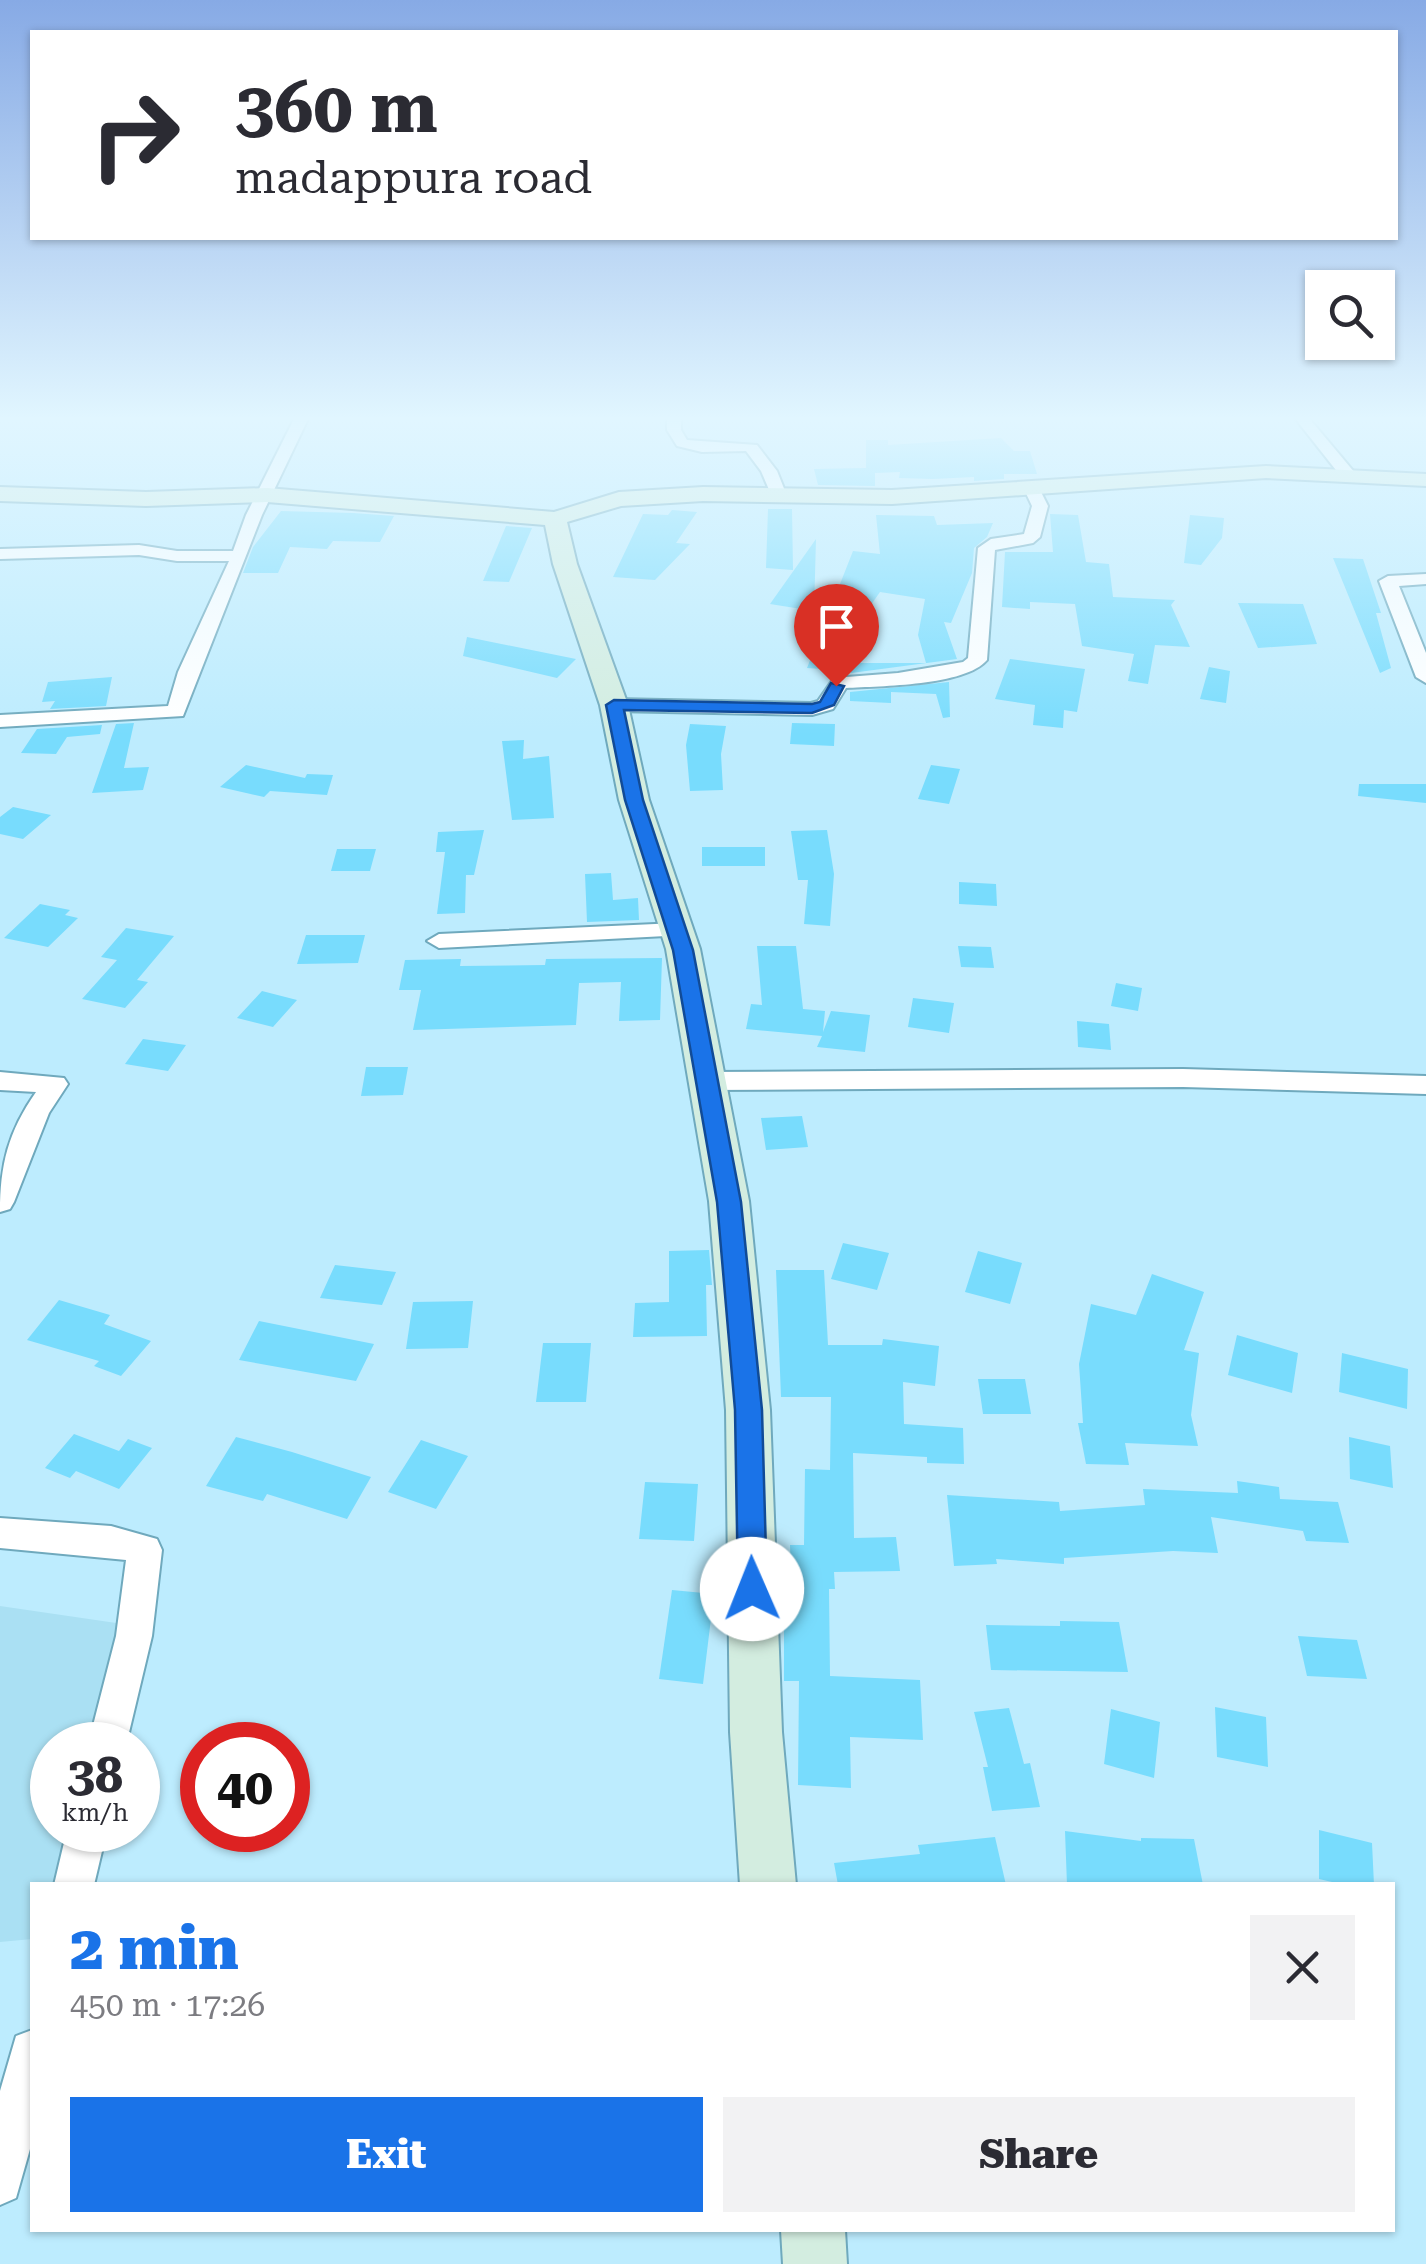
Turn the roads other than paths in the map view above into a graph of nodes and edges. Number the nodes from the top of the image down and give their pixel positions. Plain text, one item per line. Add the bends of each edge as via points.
1 (254, 523) edge
2 (556, 523) edge
3 (1036, 523) edge
4 (0, 554) edge
5 (240, 556) junction
6 (1426, 578) edge
7 (1426, 677) edge
8 (614, 705) junction
9 (0, 722) edge
10 (677, 930) junction
11 (439, 941) dead end
12 (0, 1081) edge
13 (705, 1081) junction
14 (1426, 1085) edge
15 (0, 1202) edge
16 (0, 1533) edge
17 (113, 1722) edge
18 (82, 1852) edge
19 (75, 1882) edge
20 (768, 1882) edge
21 (30, 2060) edge
22 (0, 2182) edge
23 (814, 2232) edge
24 (815, 2264) edge

1 - 5 street
2 - 8 main road
3 - 8 street via 1032,538 987,548 977,660 968,667 841,682 822,708
4 - 5 street via 140,550
5 - 9 street via 176,712
6 - 7 street via 1388,580
8 - 10 main road via 634,800
10 - 11 street
10 - 13 main road
12 - 15 street via 54,1084
13 - 14 street via 1184,1078
13 - 20 main road via 729,1202 748,1410 756,1732
16 - 17 street via 145,1550 134,1636
18 - 19 street
21 - 22 street
23 - 24 main road

